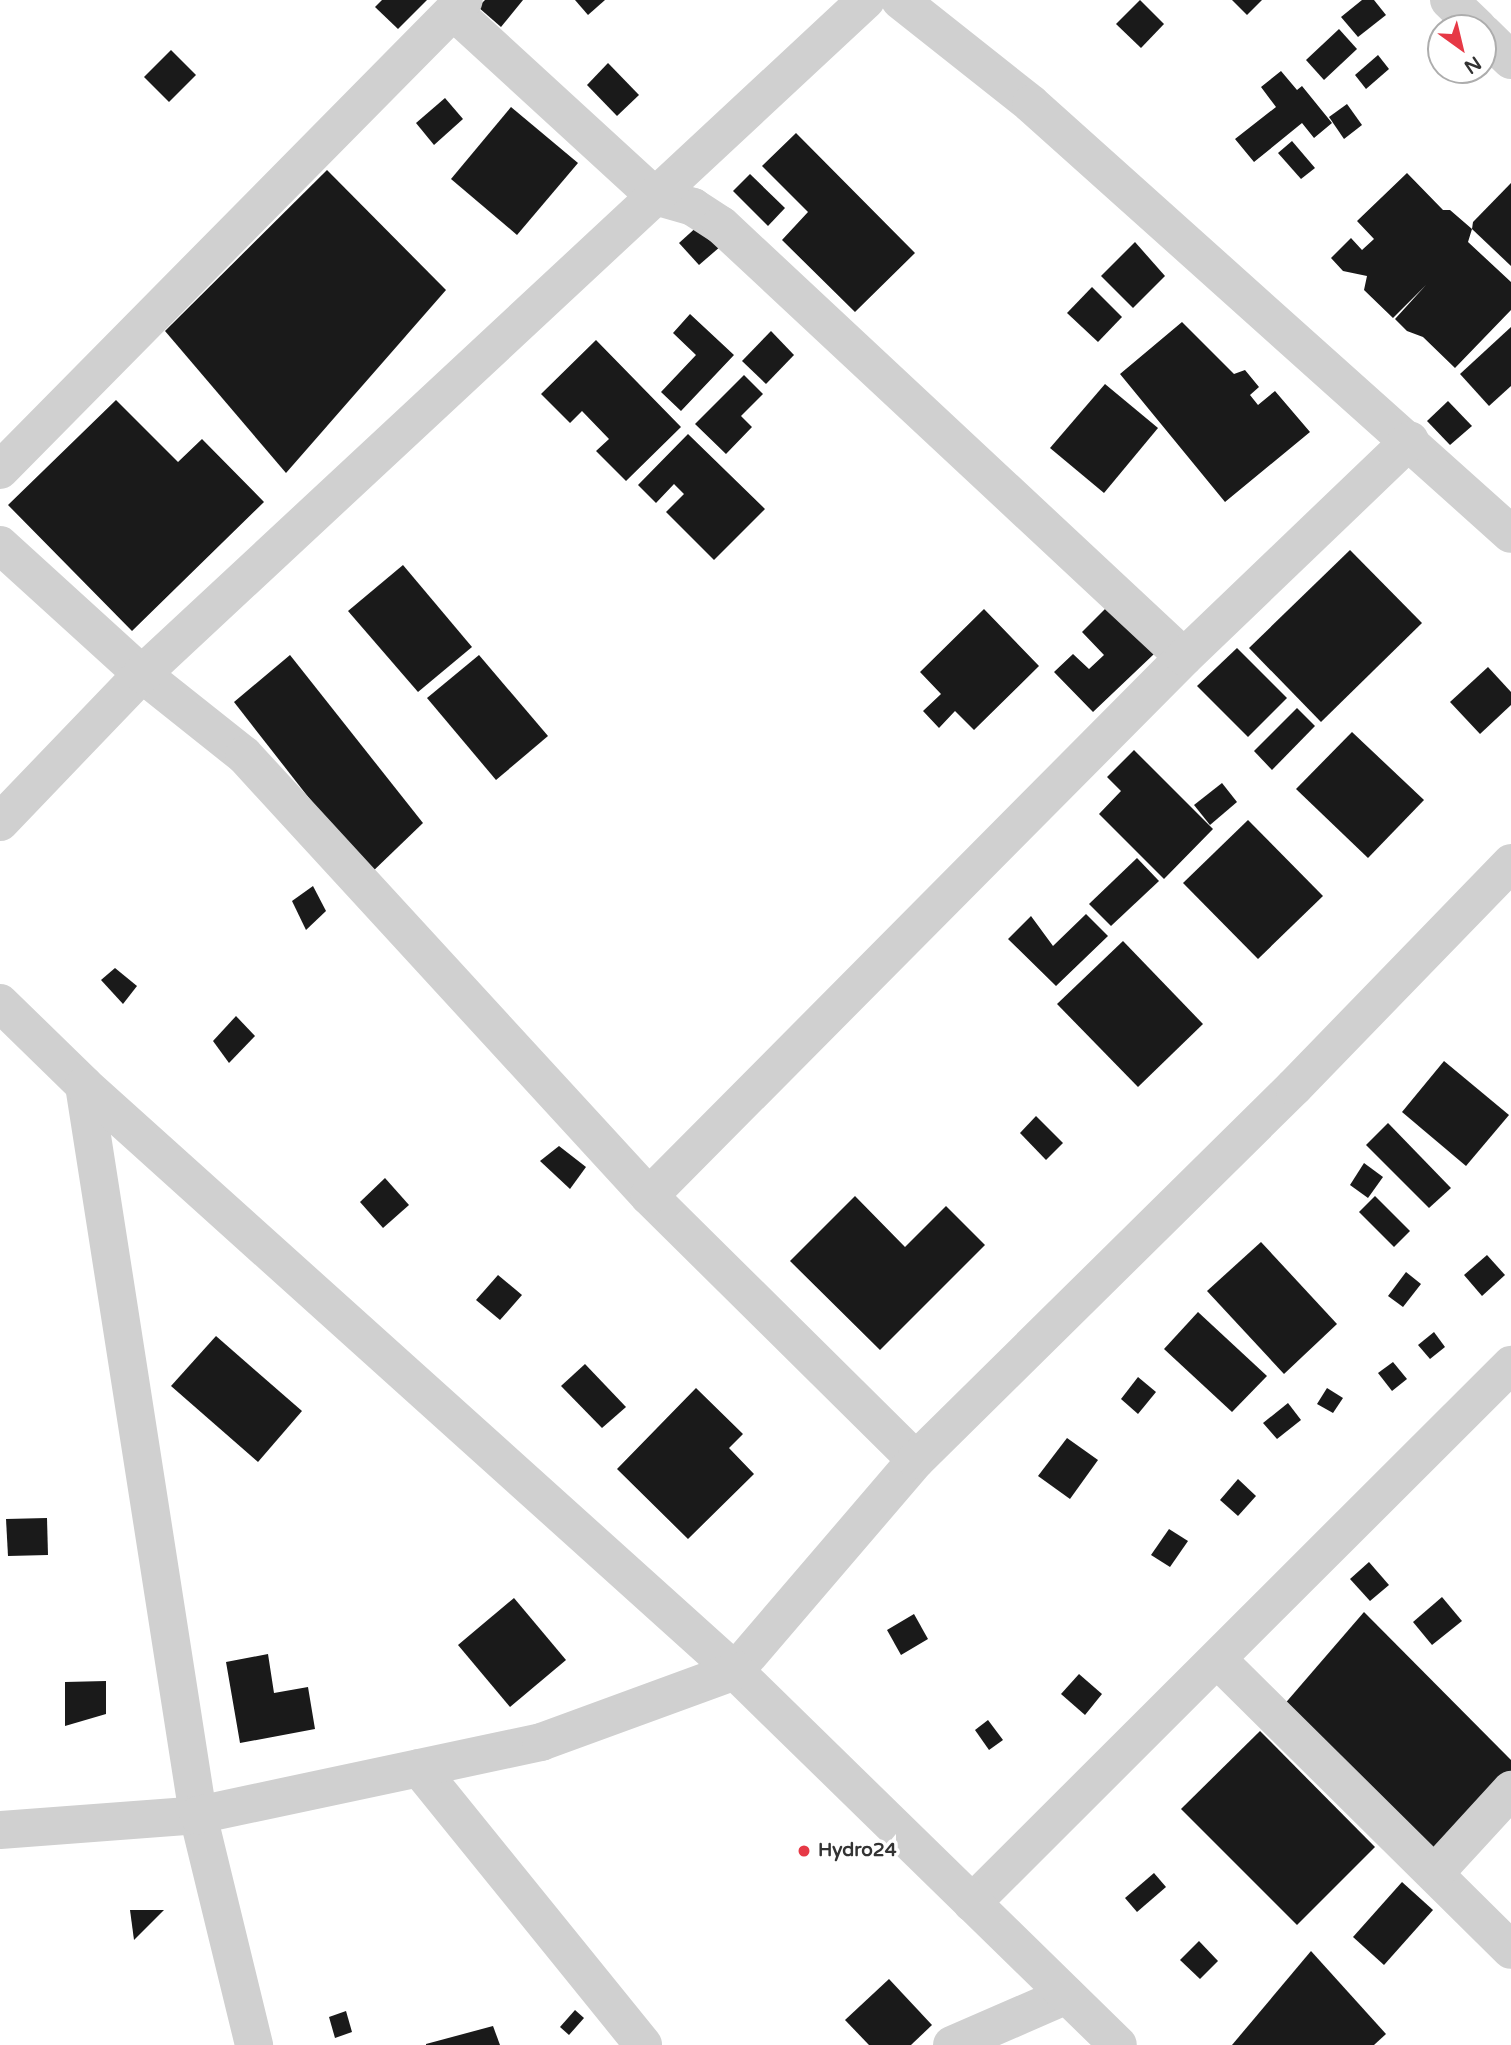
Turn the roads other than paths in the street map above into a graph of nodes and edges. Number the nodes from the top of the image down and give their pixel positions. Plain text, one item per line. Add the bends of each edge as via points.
1 (866, 0) edge
2 (900, 0) edge
3 (1449, 0) edge
4 (459, 6) edge
5 (1464, 14) edge
6 (1497, 46) edge
7 (1511, 60) edge
8 (655, 196) junction
9 (1410, 440) junction
10 (0, 470) edge
11 (1511, 534) edge
12 (0, 545) edge
13 (1184, 657) junction
14 (142, 674) junction
15 (0, 822) edge
16 (1511, 863) edge
17 (0, 1003) edge
18 (84, 1085) junction
19 (649, 1196) junction
20 (1511, 1364) edge
21 (916, 1460) junction
22 (1218, 1660) junction
23 (735, 1671) junction
24 (419, 1768) junction
25 (1511, 1790) edge
26 (198, 1815) junction
27 (0, 1830) edge
28 (1435, 1873) junction
29 (972, 1903) junction
30 (1511, 1950) edge
31 (1067, 1995) junction
32 (254, 2045) edge
33 (643, 2045) edge
34 (952, 2045) edge
35 (1118, 2045) edge

1 - 8 street
2 - 9 street via 1031,104
3 - 5 street
4 - 8 street
4 - 10 street
6 - 7 street
8 - 13 street via 693,207 721,225
8 - 14 street
9 - 11 street
9 - 13 street
12 - 14 street
13 - 19 street
14 - 15 street
14 - 19 street via 244,755
16 - 21 street via 1294,1087
17 - 18 street
18 - 23 street
18 - 26 street
19 - 21 street
20 - 22 street
21 - 23 street
22 - 28 street
22 - 29 street
23 - 24 street via 541,1742
23 - 29 street
24 - 26 street
24 - 33 street
25 - 28 street
26 - 27 street
26 - 32 street
28 - 30 street via 1452,1896
29 - 31 street
31 - 34 street
31 - 35 street

